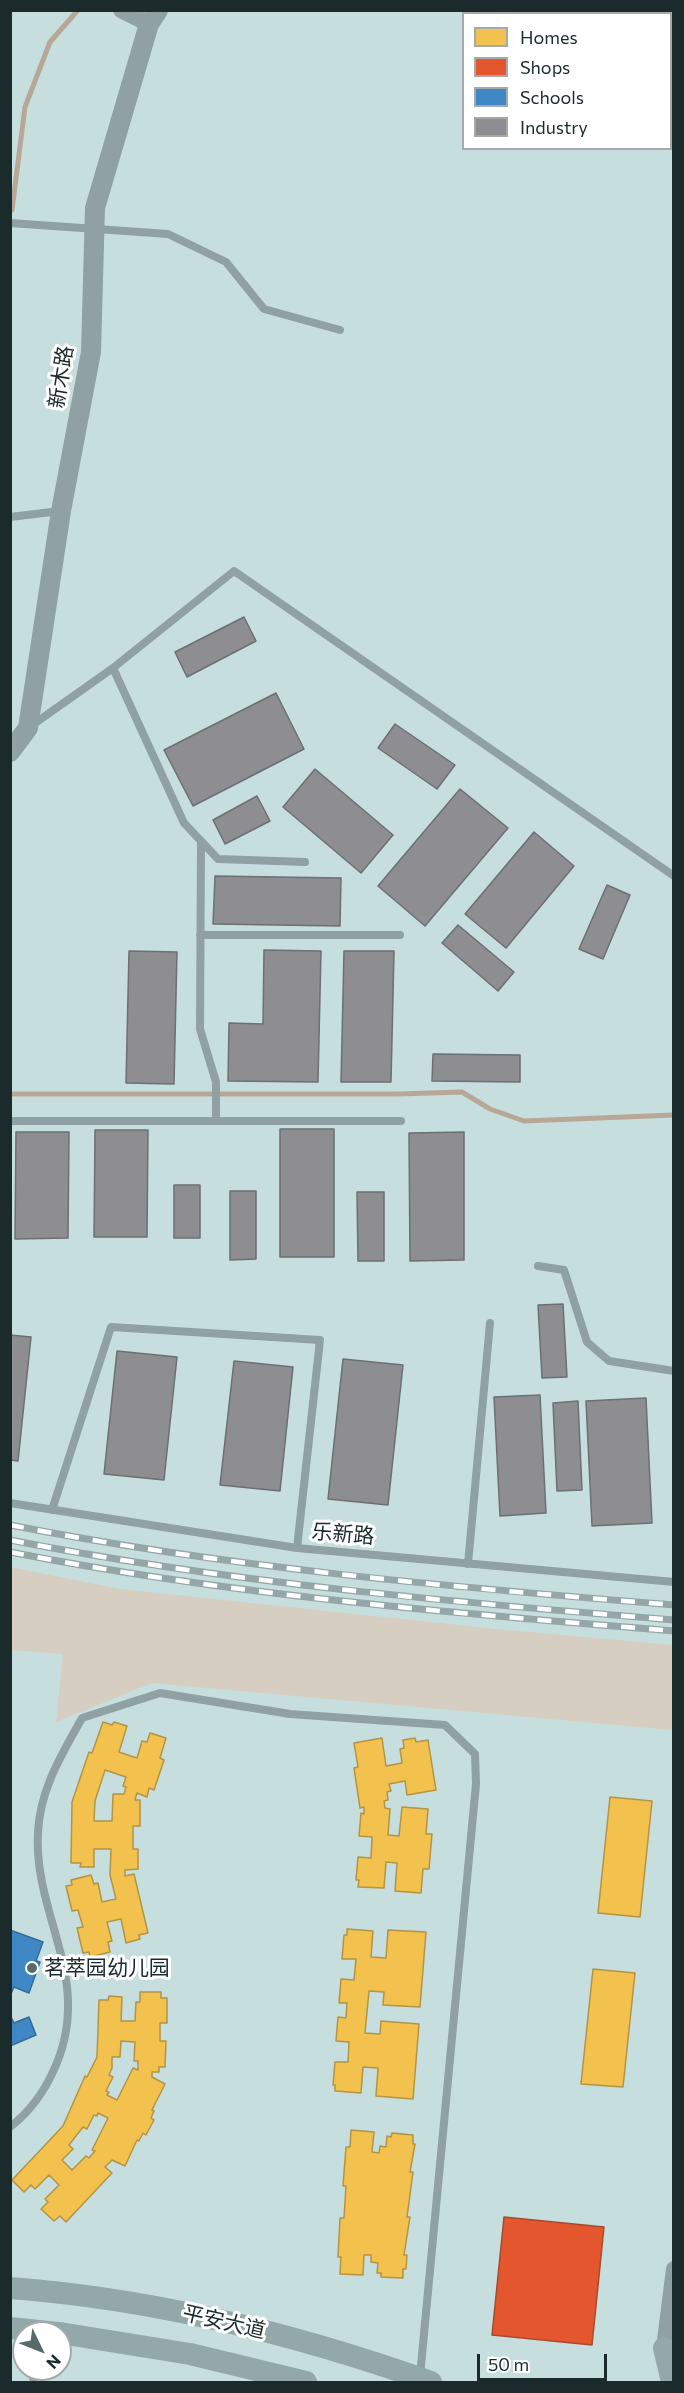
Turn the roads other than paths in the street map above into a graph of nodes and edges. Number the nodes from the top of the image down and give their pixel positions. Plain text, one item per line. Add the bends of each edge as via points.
1 (121, 10) edge
2 (154, 17) edge
3 (10, 223) edge
4 (94, 229) junction
5 (340, 330) dead end
6 (61, 511) junction
7 (10, 517) edge
8 (113, 668) junction
9 (28, 728) junction
10 (10, 752) edge
11 (201, 841) junction
12 (305, 862) dead end
13 (674, 876) edge
14 (200, 935) junction
15 (399, 935) dead end
16 (10, 1121) edge
17 (216, 1121) junction
18 (400, 1121) dead end
19 (538, 1266) dead end
20 (490, 1323) dead end
21 (674, 1371) edge
22 (10, 1503) edge
23 (52, 1510) junction
24 (297, 1548) junction
25 (468, 1564) junction
26 (674, 1582) edge
27 (10, 2127) edge
28 (674, 2269) edge
29 (10, 2288) edge
30 (72, 2335) edge
31 (664, 2348) junction
32 (425, 2380) edge
33 (306, 2382) edge
34 (658, 2382) edge
35 (672, 2382) edge

1 - 2 street
2 - 4 street, 新木路 via 95,208
3 - 4 lane
4 - 5 lane via 168,234 226,262 264,309
4 - 6 street, 新木路 via 91,352
6 - 7 lane
6 - 9 street, 新木路
8 - 9 lane
8 - 11 lane via 184,823
8 - 13 lane via 234,571
9 - 10 street, 新木路
11 - 12 lane via 218,859
11 - 14 lane
14 - 15 lane
14 - 17 lane via 200,1029 216,1082
16 - 17 lane
17 - 18 lane
19 - 21 lane via 564,1270 587,1342 609,1361
20 - 25 lane
22 - 23 lane, 乐新路
23 - 24 lane, 乐新路
23 - 24 lane via 111,1327 320,1340
24 - 25 lane, 乐新路
25 - 26 lane, 乐新路
27 - 32 lane via 42,2092 65,2037 66,1975 40,1871 38,1832 52,1772 82,1718 160,1693 290,1714 445,1725 475,1754 476,1784
28 - 31 street
29 - 32 main road, 平安大道 via 198,2316 319,2345
30 - 33 main road, 平安大道 via 190,2354
31 - 34 main road
31 - 35 main road

